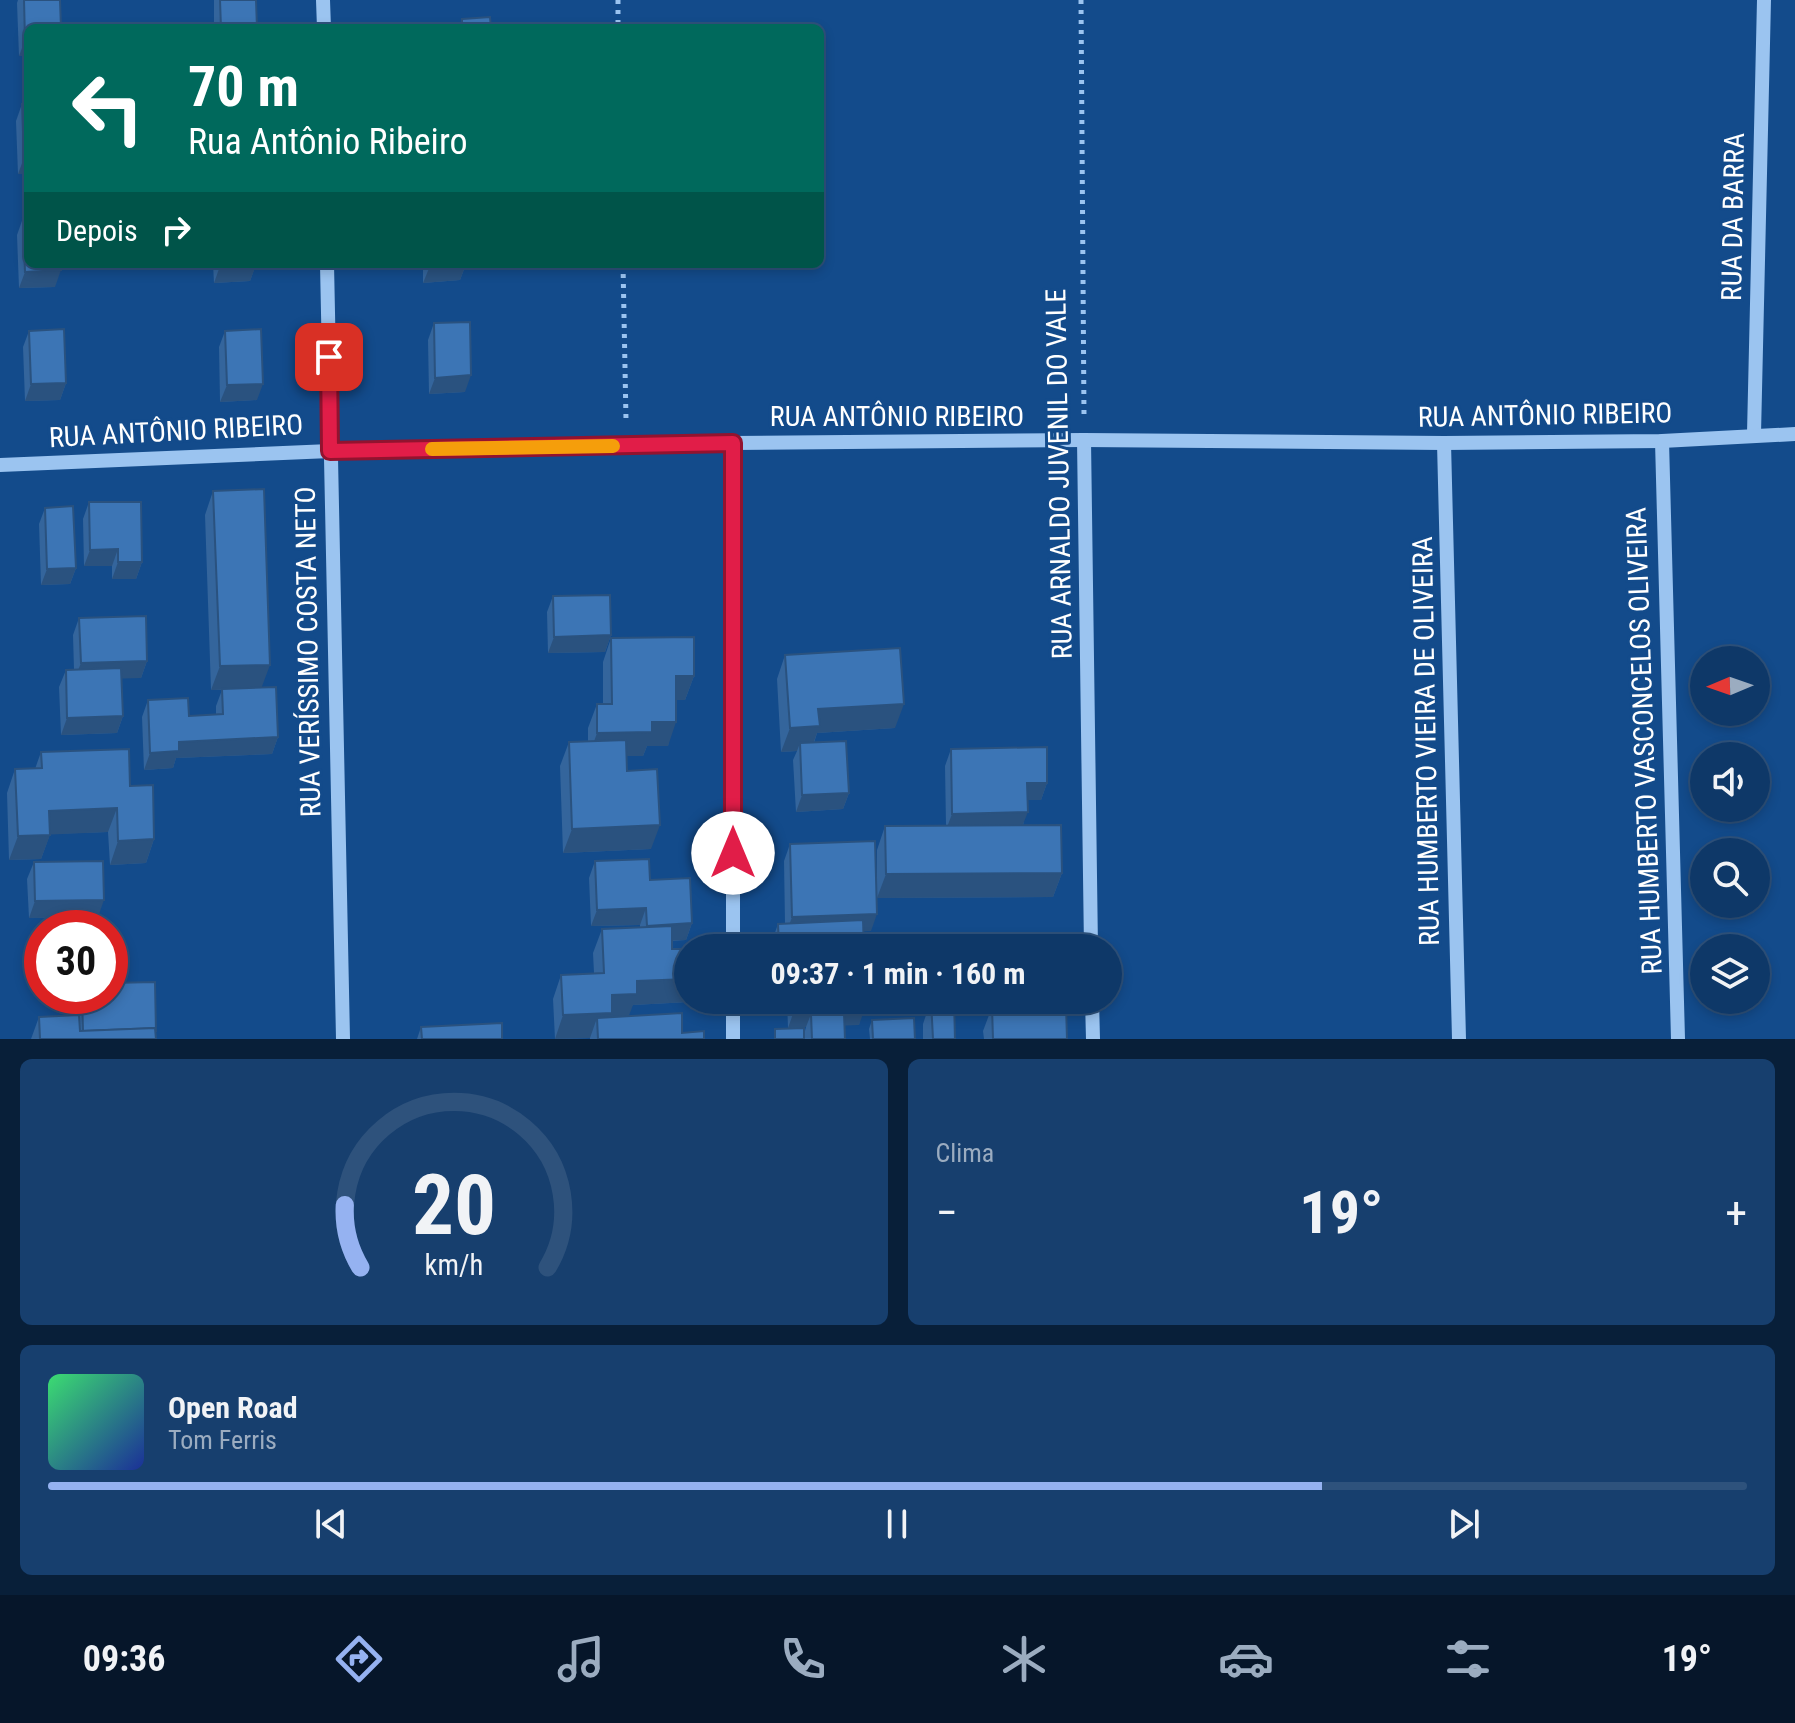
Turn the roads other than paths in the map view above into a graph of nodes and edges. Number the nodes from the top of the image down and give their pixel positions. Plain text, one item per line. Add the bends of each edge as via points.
1 (323, 0) edge
2 (1764, 0) edge
3 (324, 24) edge
4 (327, 268) edge
5 (1754, 434) junction
6 (1795, 434) edge
7 (1084, 440) junction
8 (1662, 441) junction
9 (733, 443) junction
10 (1444, 443) junction
11 (330, 451) junction
12 (0, 465) edge
13 (733, 934) edge
14 (1091, 934) edge
15 (733, 1014) edge
16 (1092, 1014) edge
17 (343, 1039) edge
18 (733, 1039) edge
19 (1093, 1039) edge
20 (1459, 1039) edge
21 (1678, 1039) edge

1 - 3 street
2 - 5 street, RUA DA BARRA
4 - 11 street, RUA VERÍSSIMO COSTA NETO
5 - 6 street, RUA ANTÔNIO RIBEIRO
5 - 8 street, RUA ANTÔNIO RIBEIRO
7 - 9 street, RUA ANTÔNIO RIBEIRO
7 - 10 street, RUA ANTÔNIO RIBEIRO
7 - 14 street, RUA ARNALDO JUVENIL DO VALE
8 - 10 street, RUA ANTÔNIO RIBEIRO
8 - 21 street, RUA HUMBERTO VASCONCELOS OLIVEIRA
9 - 11 street, RUA ANTÔNIO RIBEIRO
9 - 13 street
10 - 20 street, RUA HUMBERTO VIEIRA DE OLIVEIRA
11 - 12 street, RUA ANTÔNIO RIBEIRO
11 - 17 street, RUA VERÍSSIMO COSTA NETO
15 - 18 street
16 - 19 street

